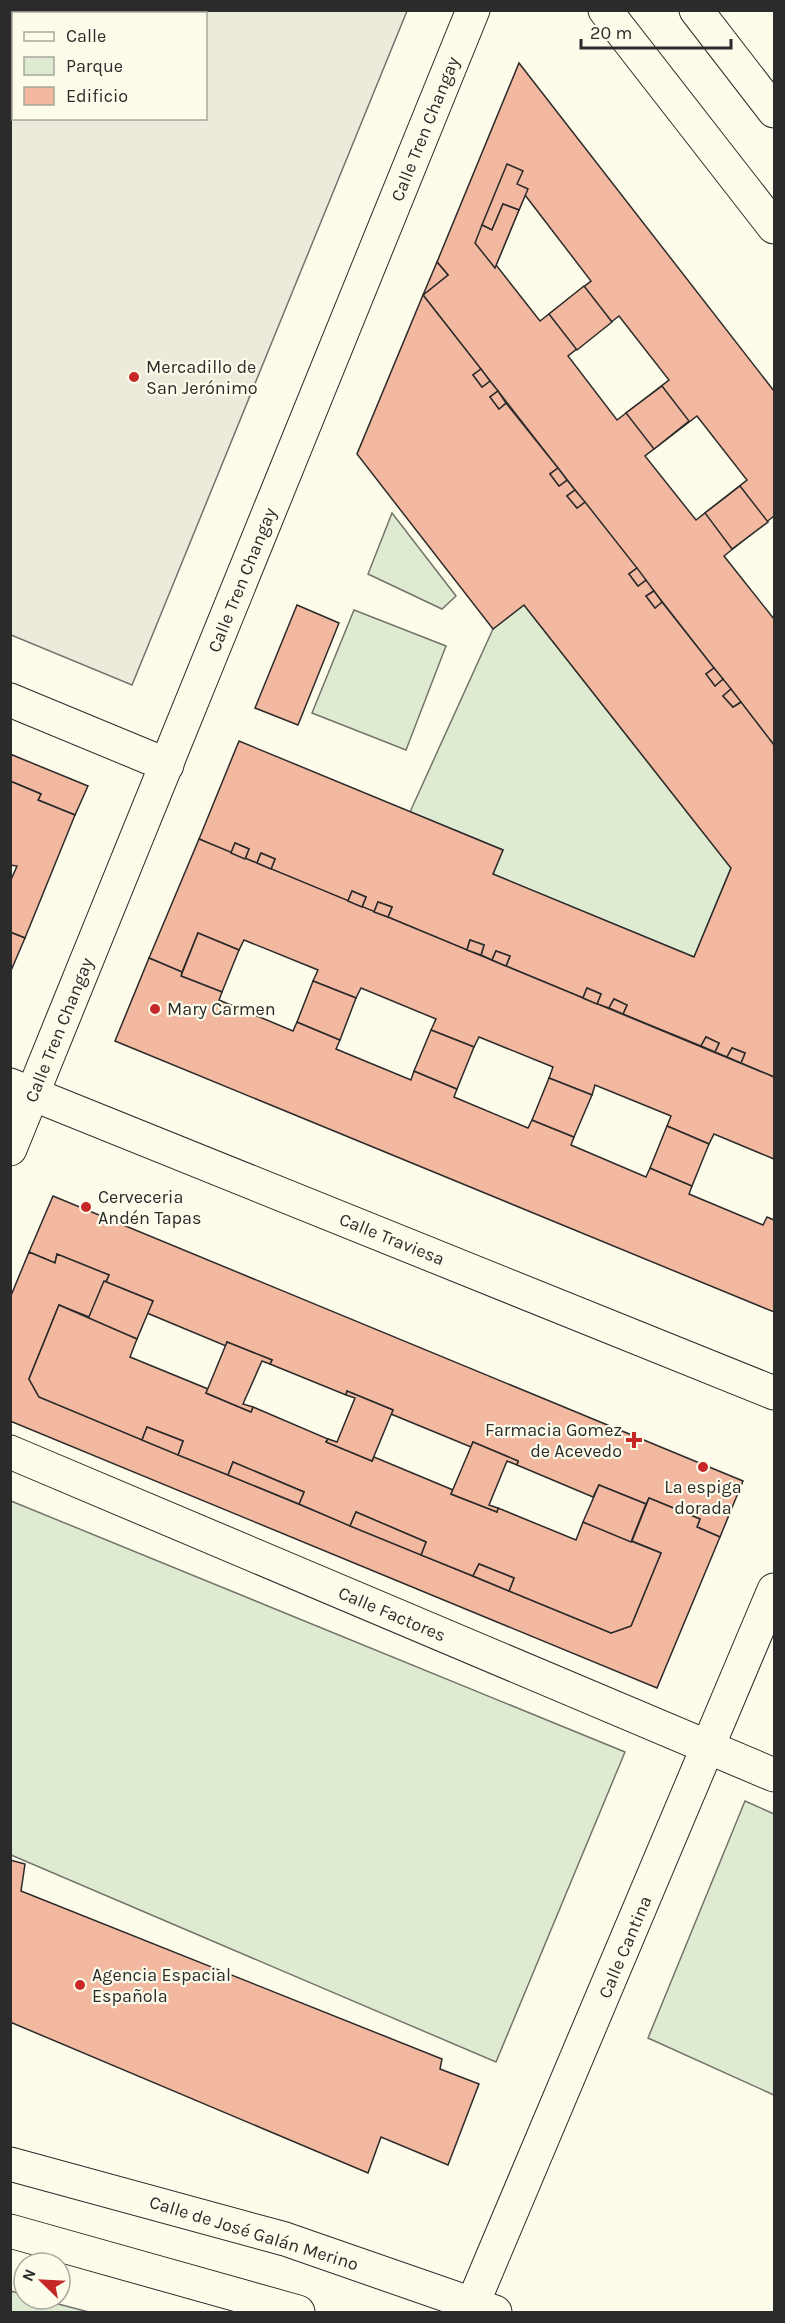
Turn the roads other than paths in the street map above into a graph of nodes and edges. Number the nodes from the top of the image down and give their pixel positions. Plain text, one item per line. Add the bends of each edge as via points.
1 (473, 10) edge
2 (605, 10) edge
3 (696, 10) edge
4 (774, 111) edge
5 (774, 227) edge
6 (10, 700) edge
7 (167, 765) junction
8 (22, 1090) edge
9 (10, 1149) edge
10 (774, 1393) edge
11 (10, 1452) edge
12 (774, 1590) edge
13 (709, 1748) junction
14 (774, 1775) edge
15 (10, 2164) edge
16 (10, 2231) edge
17 (484, 2308) edge
18 (298, 2313) edge

1 - 7 street, Calle Tren Changay
2 - 5 street
3 - 4 street
6 - 7 street
7 - 8 street, Calle Tren Changay
8 - 9 street, Calle Tren Changay
8 - 10 street, Calle Traviesa
11 - 13 street, Calle Factores
12 - 13 street, Calle Cantina
13 - 14 street, Calle Factores
13 - 17 street, Calle Cantina
15 - 17 street, Calle de José Galán Merino via 285,2239
16 - 18 street

